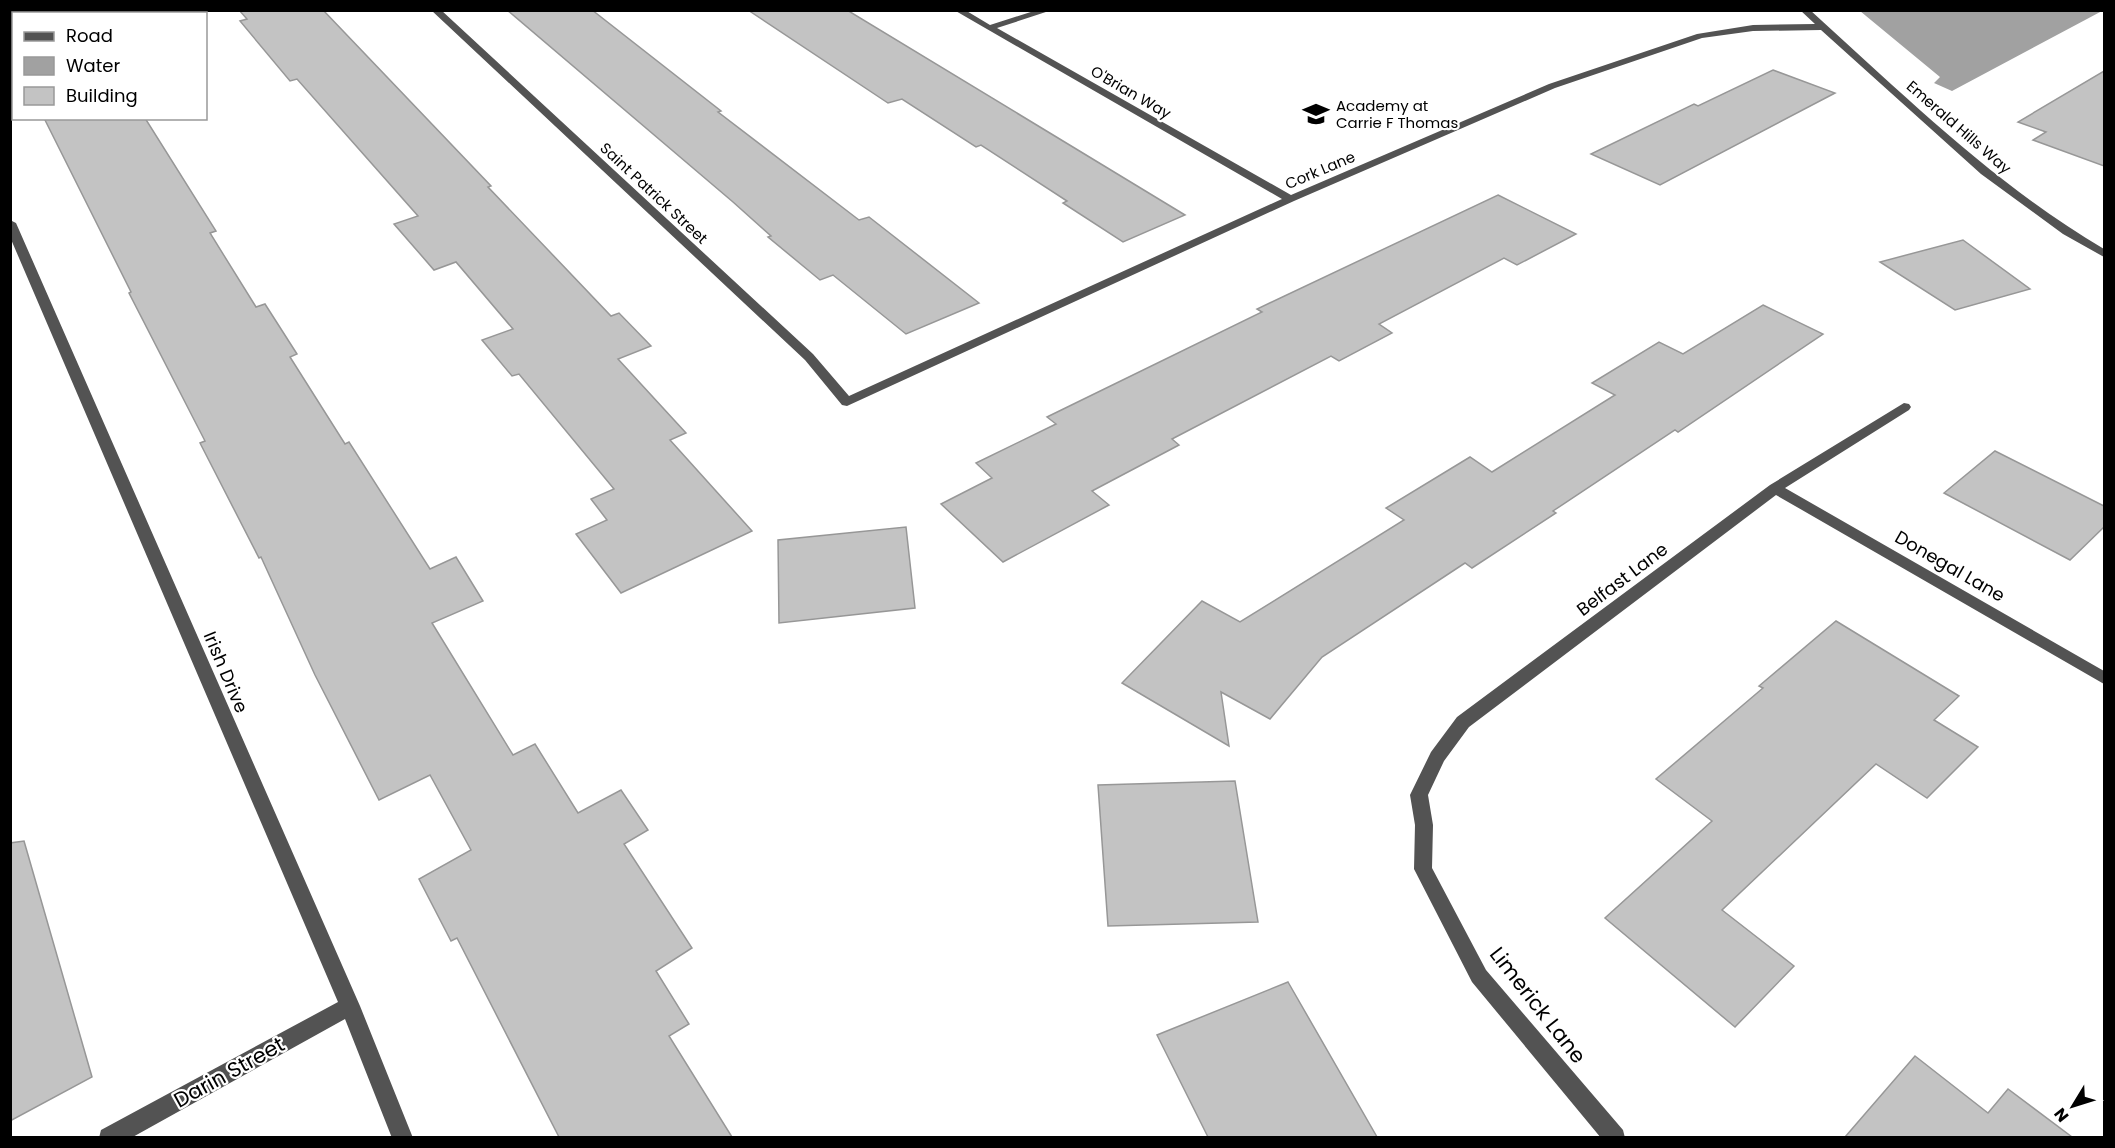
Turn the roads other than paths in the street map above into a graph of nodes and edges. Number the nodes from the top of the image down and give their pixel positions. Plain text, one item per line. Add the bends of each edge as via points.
1 (435, 10) edge
2 (958, 10) edge
3 (1048, 10) edge
4 (1803, 10) edge
5 (1823, 27) junction
6 (989, 28) junction
7 (1290, 200) junction
8 (10, 223) edge
9 (2104, 254) edge
10 (847, 402) joint
11 (1904, 406) dead end
12 (1775, 488) junction
13 (2104, 678) edge
14 (1424, 825) joint
15 (350, 1006) junction
16 (109, 1137) edge
17 (403, 1137) edge
18 (1615, 1137) edge

1 - 10 street, Saint Patrick Street via 809,357
2 - 6 street, O'Brian Way
3 - 6 street
4 - 5 street, Emerald Hills Way
5 - 7 street, Cork Lane via 1753,28 1700,36 1552,86
5 - 9 street, Emerald Hills Way via 1985,172
6 - 7 street, O'Brian Way
7 - 10 street, Cork Lane
8 - 15 street, Irish Drive
11 - 12 street, Belfast Lane
12 - 13 street, Donegal Lane
12 - 14 street, Belfast Lane via 1463,722 1437,757 1419,795
14 - 18 street, Limerick Lane via 1423,869 1479,976
15 - 16 street, Darin Street
15 - 17 street, Irish Drive

